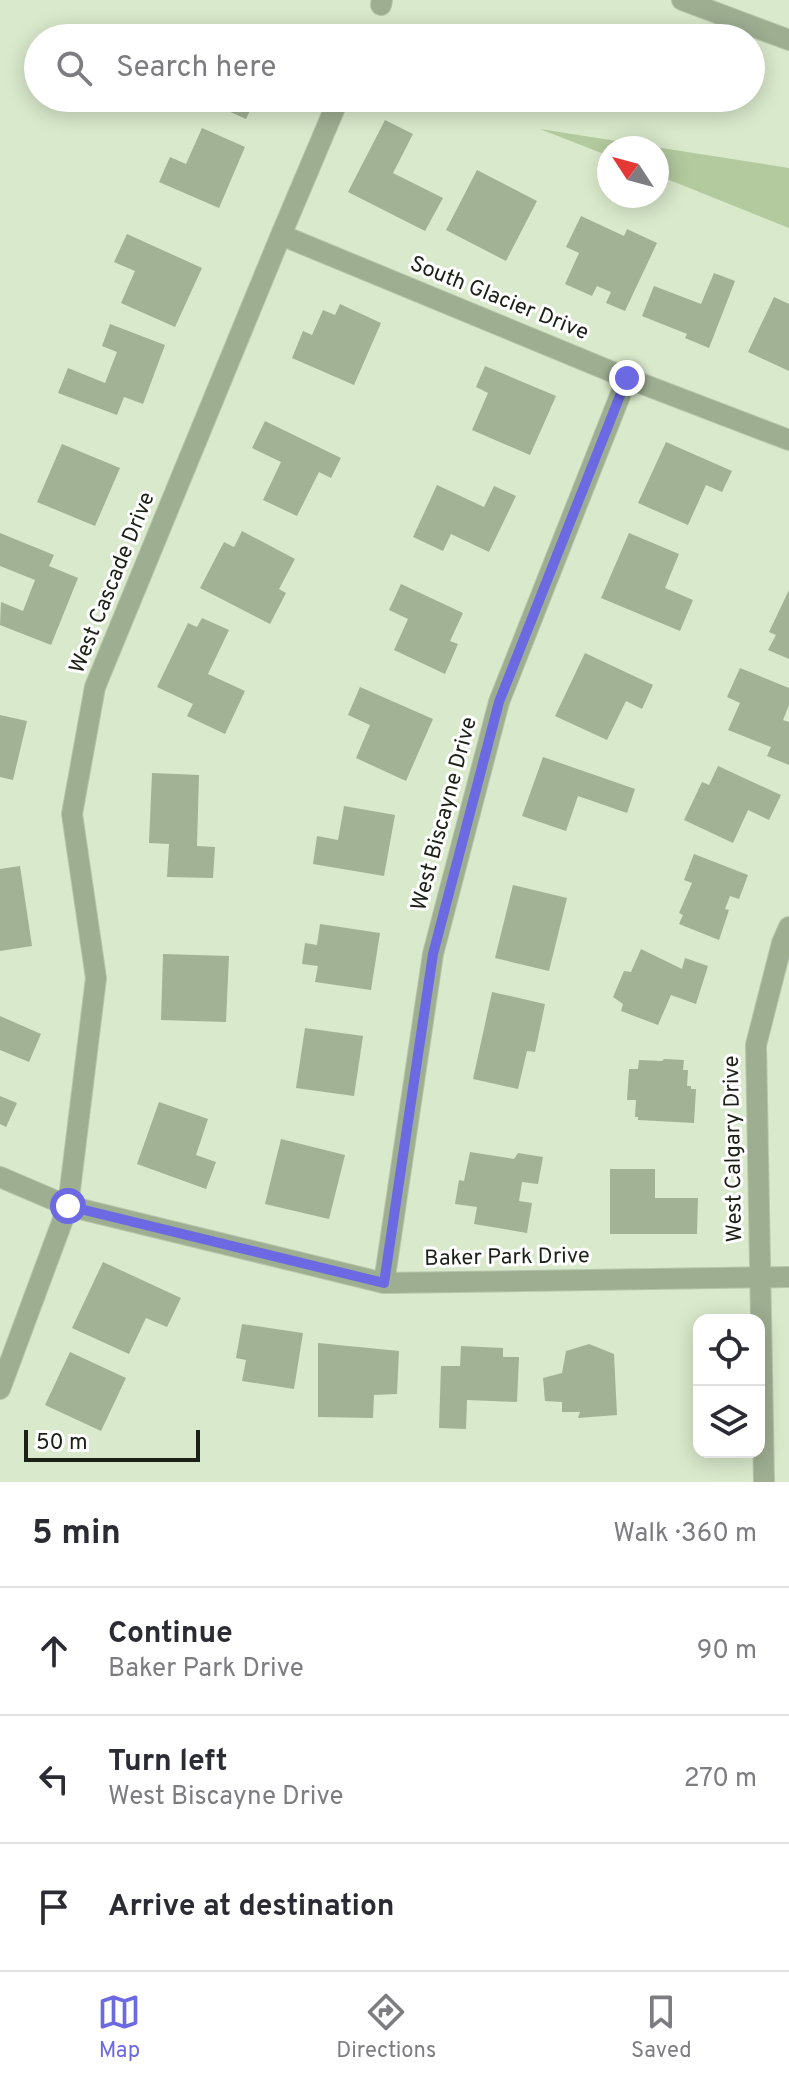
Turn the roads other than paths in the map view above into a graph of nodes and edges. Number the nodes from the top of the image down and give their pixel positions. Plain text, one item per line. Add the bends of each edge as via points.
1 (695, 2) edge
2 (749, 24) edge
3 (765, 30) edge
4 (789, 40) edge
5 (333, 112) edge
6 (281, 235) junction
7 (627, 378) junction
8 (789, 440) edge
9 (789, 927) edge
10 (0, 1177) edge
11 (68, 1206) junction
12 (789, 1277) edge
13 (760, 1278) junction
14 (384, 1283) junction
15 (0, 1389) edge
16 (764, 1482) edge

1 - 2 street
3 - 4 street
5 - 6 street, West Cascade Drive
6 - 7 street, South Glacier Drive
6 - 11 street, West Cascade Drive via 95,687 72,814 96,978
7 - 8 street, South Glacier Drive
7 - 14 street, West Biscayne Drive via 499,702 433,954
9 - 13 street, West Calgary Drive via 756,1045
10 - 11 street, Baker Park Drive
11 - 14 street, Baker Park Drive
11 - 15 street, West Cascade Drive
12 - 13 street, Baker Park Drive
13 - 14 street, Baker Park Drive
13 - 16 street, West Calgary Drive

